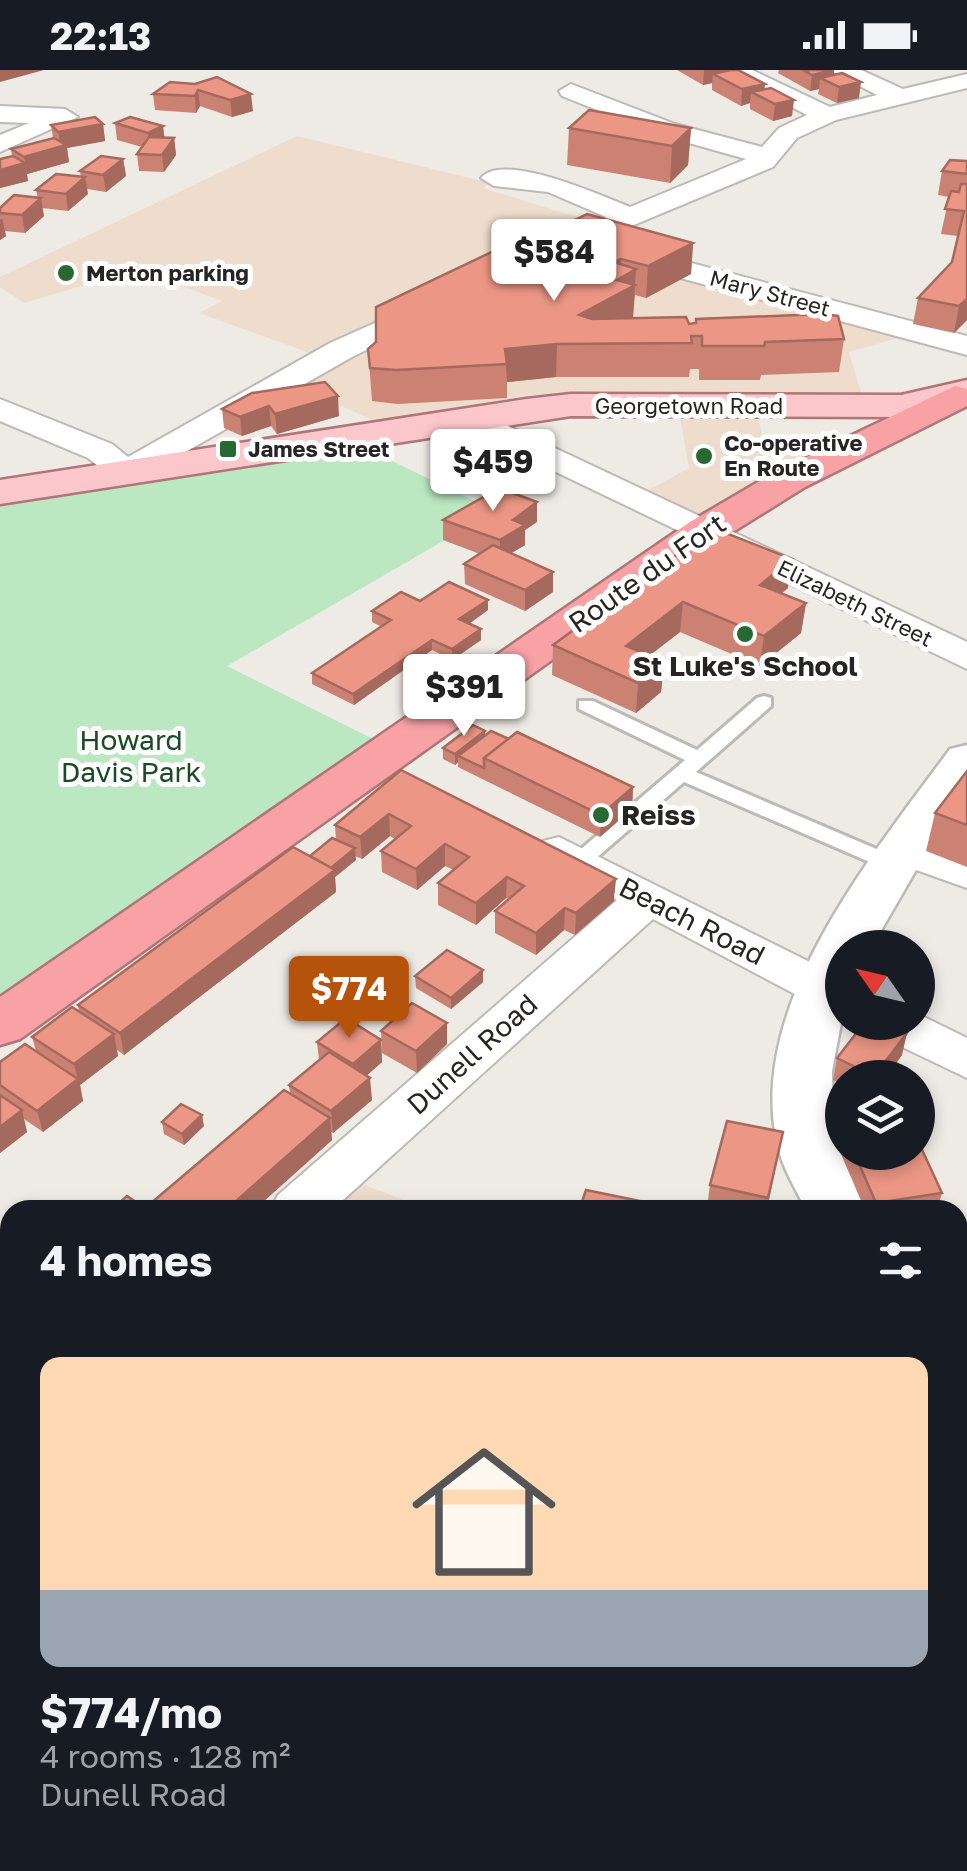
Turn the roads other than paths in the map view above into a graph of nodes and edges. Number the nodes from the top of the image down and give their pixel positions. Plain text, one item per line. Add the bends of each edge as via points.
1 (733, 70) edge
2 (842, 70) edge
3 (967, 81) edge
4 (570, 91) dead end
5 (900, 97) junction
6 (0, 114) edge
7 (827, 115) junction
8 (0, 144) edge
9 (768, 156) junction
10 (494, 178) dead end
11 (627, 216) junction
12 (573, 240) junction
13 (521, 264) edge
14 (456, 295) edge
15 (967, 346) edge
16 (961, 394) edge
17 (0, 409) edge
18 (472, 418) junction
19 (126, 472) junction
20 (0, 492) edge
21 (705, 531) junction
22 (967, 657) edge
23 (764, 702) dead end
24 (586, 705) dead end
25 (700, 759) junction
26 (967, 760) edge
27 (684, 774) junction
28 (514, 828) edge
29 (898, 857) junction
30 (580, 861) junction
31 (967, 873) edge
32 (647, 899) junction
33 (860, 930) edge
34 (825, 966) edge
35 (825, 1007) edge
36 (0, 1025) edge
37 (928, 1040) edge
38 (967, 1060) edge
39 (309, 1200) edge
40 (832, 1200) edge

1 - 7 street
2 - 5 street
3 - 5 street
4 - 9 street via 666,129
5 - 7 street
6 - 8 street via 65,118
7 - 9 street via 788,133
9 - 11 street via 716,184
10 - 11 street via 554,186
11 - 12 street
12 - 13 street
12 - 15 street, Mary Street
14 - 19 street via 341,350
16 - 18 main road, Georgetown Road via 901,406 571,406
16 - 21 highway, Route du Fort via 791,479
17 - 19 street via 100,450
18 - 19 main road, Georgetown Road
18 - 21 street, Elizabeth Street
19 - 20 main road, Georgetown Road
21 - 22 street, Elizabeth Street
21 - 36 highway, Route du Fort via 398,770
23 - 25 lane
24 - 25 lane
25 - 27 lane
26 - 29 main road
27 - 29 lane
27 - 30 lane
28 - 30 street, Beach Road
29 - 31 street
29 - 33 main road
30 - 32 street, Beach Road
32 - 34 street, Beach Road
32 - 39 street, Dunell Road
35 - 40 main road via 800,1075 808,1147
37 - 38 street

